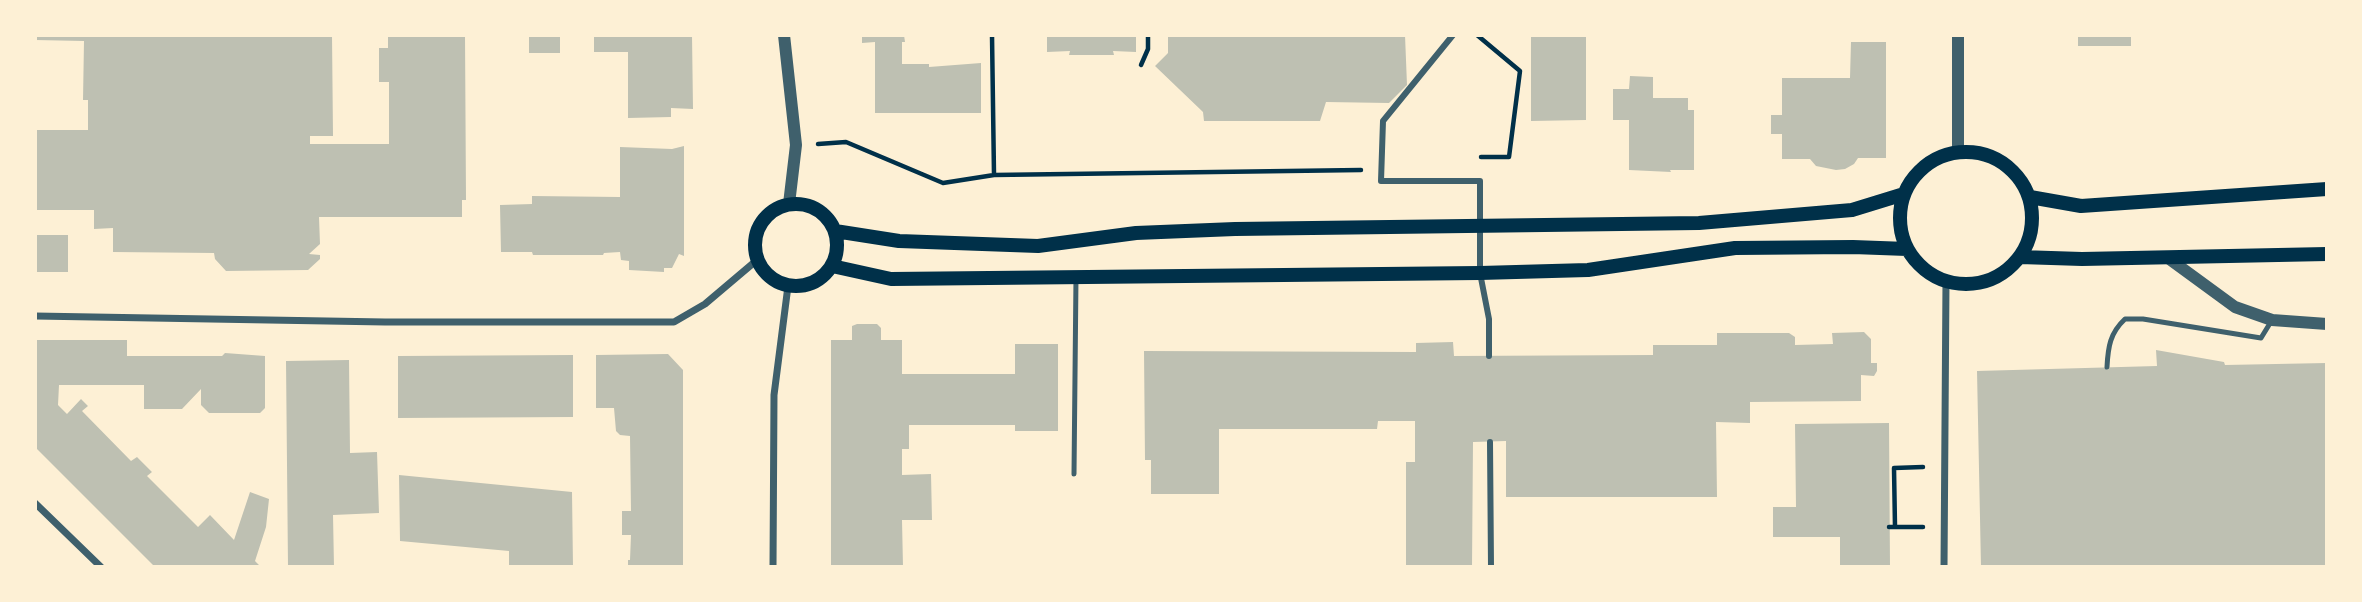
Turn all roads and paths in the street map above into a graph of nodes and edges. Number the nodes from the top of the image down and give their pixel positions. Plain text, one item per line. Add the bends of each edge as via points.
1 (784, 35) edge
2 (992, 35) edge
3 (1148, 35) edge
4 (1453, 35) edge
5 (1477, 35) edge
6 (1958, 35) edge
7 (1141, 65) dead end
8 (796, 145) junction
9 (1958, 153) junction
10 (1509, 157) dead end
11 (1382, 170) junction
12 (994, 175) junction
13 (2327, 189) edge
14 (1904, 194) junction
15 (2030, 197) junction
16 (789, 204) junction
17 (1481, 226) junction
18 (835, 231) junction
19 (1908, 249) junction
20 (2327, 254) edge
21 (2020, 257) junction
22 (2168, 258) junction
23 (757, 260) junction
24 (832, 266) junction
25 (1480, 273) junction
26 (1076, 278) junction
27 (1946, 281) junction
28 (788, 286) junction
29 (35, 316) edge
30 (2272, 320) junction
31 (2327, 324) edge
32 (1489, 356) dead end
33 (2107, 367) dead end
34 (1490, 442) dead end
35 (1945, 467) junction
36 (1074, 474) dead end
37 (35, 503) edge
38 (1906, 527) dead end
39 (101, 567) edge
40 (773, 567) edge
41 (1491, 567) edge
42 (1944, 567) edge

1 - 8 street
2 - 12 path
3 - 7 path
4 - 11 street via 1383,121
5 - 10 path via 1520,71
6 - 9 street
8 - 12 path via 846,142 943,183
8 - 16 street
9 - 14 main road via 1929,162 1914,175
9 - 15 main road via 1980,152 2004,162
11 - 12 path
11 - 17 street via 1381,181 1480,181
13 - 15 main road via 2081,206
14 - 17 main road via 1852,210 1699,223
14 - 19 main road via 1900,229
15 - 21 main road via 2031,235
16 - 18 main road via 808,206 824,215
16 - 23 main road via 767,215 755,236
17 - 18 main road via 1136,233 1038,246 899,241
17 - 25 street
18 - 24 main road
19 - 25 main road via 1735,248 1588,270
19 - 27 main road via 1920,266
20 - 22 main road
21 - 22 main road
21 - 27 main road via 1989,281
22 - 30 street via 2235,307
23 - 28 main road via 769,277
23 - 29 street via 705,304 674,322
24 - 26 main road via 891,279
24 - 28 main road via 821,278
25 - 26 main road
25 - 32 street via 1489,319
26 - 36 lane
27 - 35 street
28 - 40 street via 774,395
30 - 31 street
30 - 33 lane via 2261,338 2125,319 2115,328 2108,346
34 - 41 street
35 - 38 path via 1894,468 1892,527
35 - 42 street
37 - 39 street

